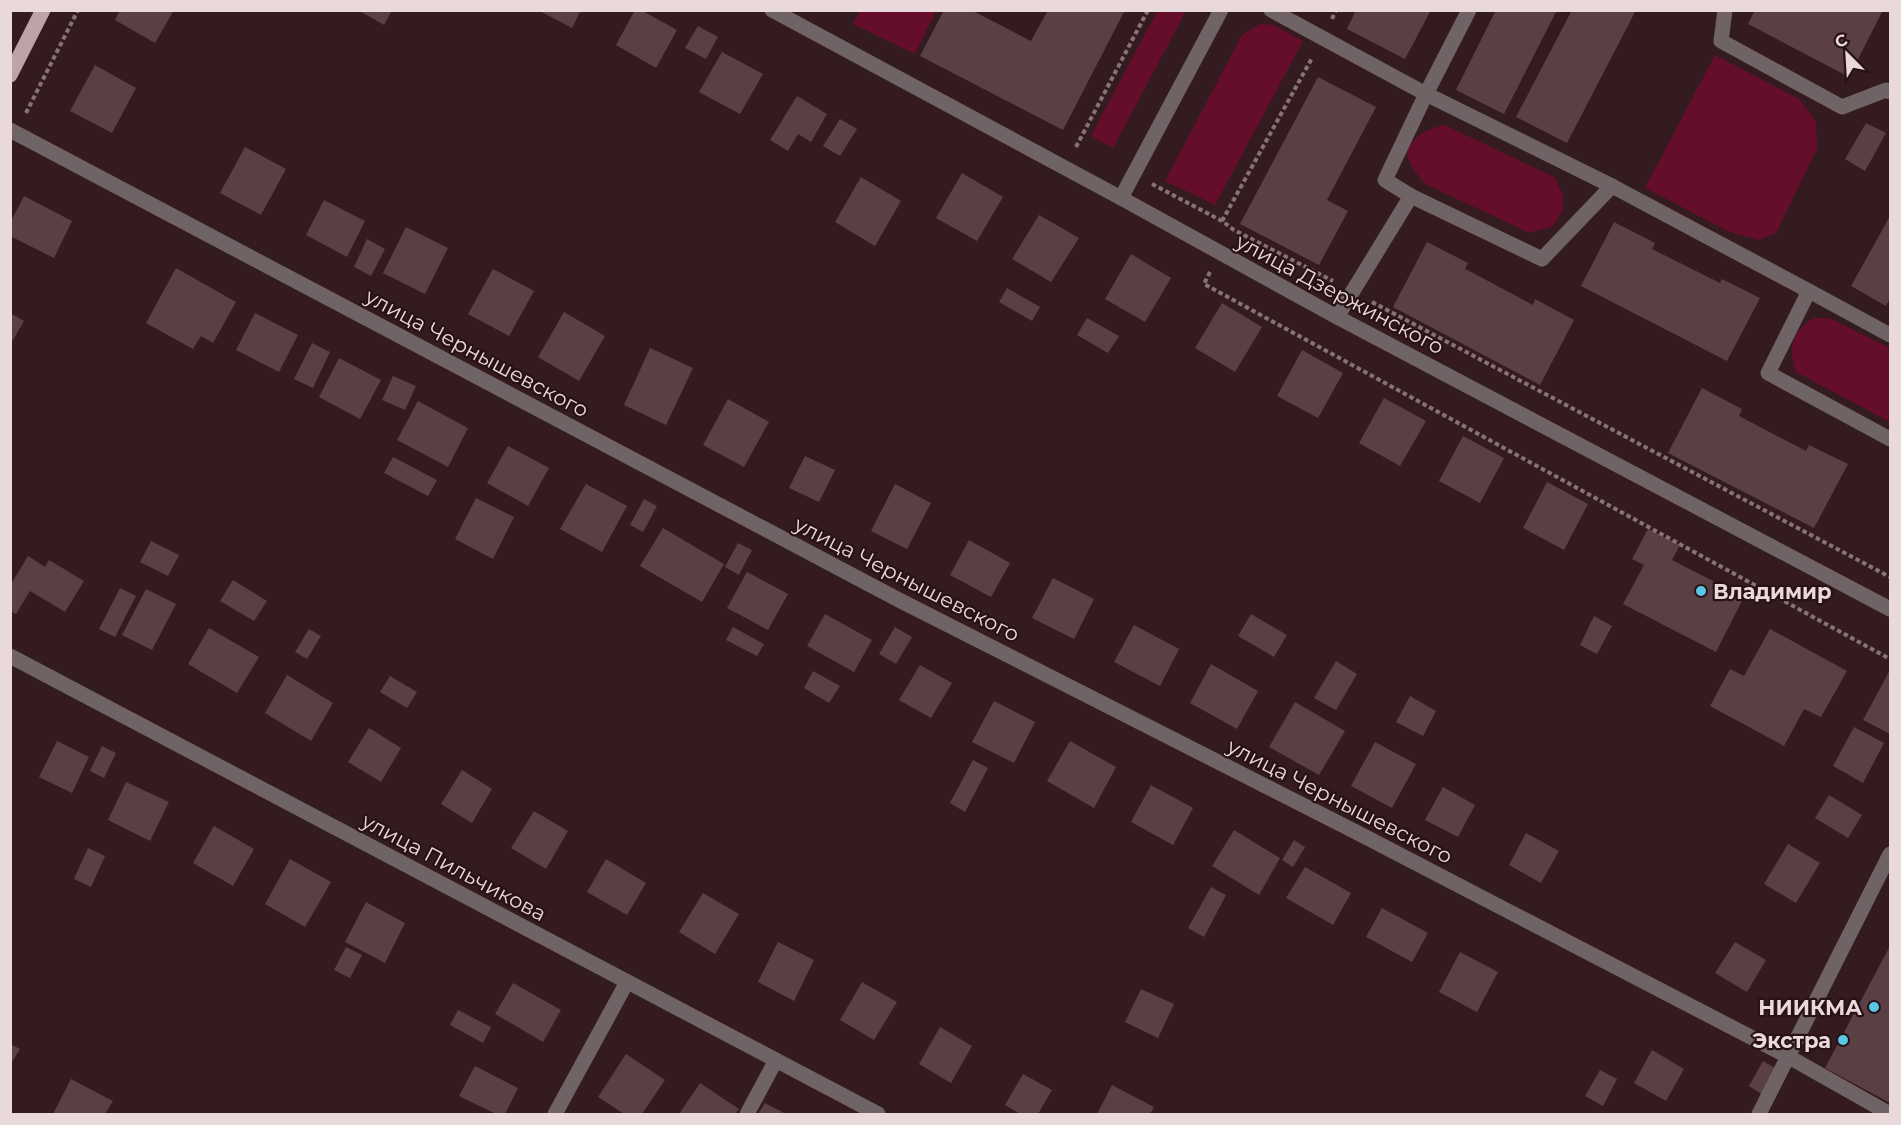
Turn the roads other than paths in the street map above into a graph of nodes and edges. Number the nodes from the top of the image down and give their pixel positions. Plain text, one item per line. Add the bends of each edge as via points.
1 (43, 10) edge
2 (772, 10) edge
3 (1221, 10) edge
4 (1271, 10) edge
5 (1469, 10) edge
6 (1725, 10) edge
7 (10, 75) edge
8 (1890, 92) edge
9 (1426, 94) junction
10 (13, 132) edge
11 (1612, 186) junction
12 (1411, 196) junction
13 (1121, 198) junction
14 (1809, 291) junction
15 (1336, 317) junction
16 (1890, 335) edge
17 (1890, 439) edge
18 (1890, 609) edge
19 (10, 656) edge
20 (1890, 854) edge
21 (627, 982) junction
22 (1789, 1057) junction
23 (776, 1060) junction
24 (555, 1114) edge
25 (747, 1114) edge
26 (878, 1114) edge
27 (1759, 1114) edge
28 (1890, 1114) edge

1 - 7 main road
2 - 13 street, улица Дзержинского
3 - 13 street
4 - 9 street
5 - 9 street
6 - 8 street via 1721,41 1842,107 1886,90
9 - 11 street
9 - 12 street via 1385,180
10 - 22 street, улица Чернышевского via 898,600
11 - 12 street via 1542,259
11 - 14 street
12 - 15 street
13 - 15 street, улица Дзержинского
14 - 16 street
14 - 17 street via 1768,373
15 - 18 street, улица Дзержинского
19 - 21 street, улица Пильчикова
20 - 22 street
21 - 23 street, улица Пильчикова
21 - 24 street
22 - 27 street
22 - 28 street, улица Чернышевского
23 - 25 street
23 - 26 street, улица Пильчикова

